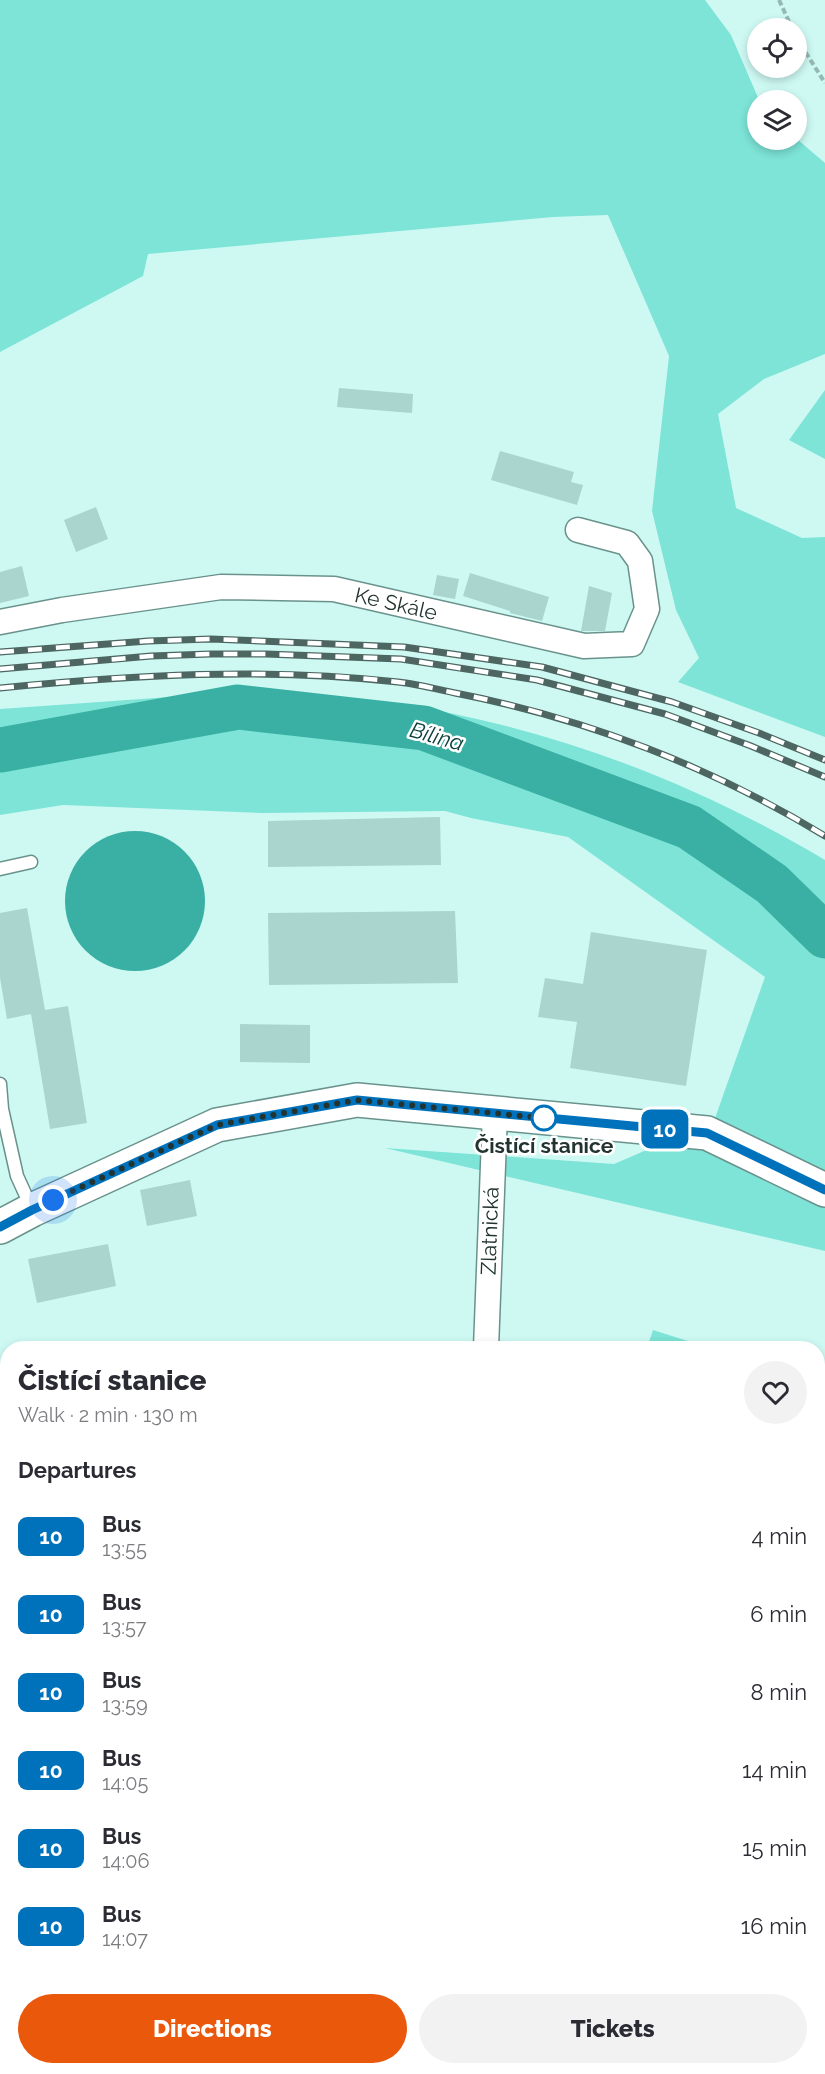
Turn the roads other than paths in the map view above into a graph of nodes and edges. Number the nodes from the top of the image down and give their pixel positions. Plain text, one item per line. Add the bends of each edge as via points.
1 (578, 530) dead end
2 (0, 622) edge
3 (31, 862) dead end
4 (0, 869) edge
5 (0, 1084) edge
6 (1, 1109) edge
7 (495, 1113) junction
8 (825, 1190) edge
9 (32, 1210) junction
10 (0, 1227) edge
11 (486, 1341) edge

1 - 2 street, Ke Skále via 627,543 640,561 647,609 632,644 584,646 334,590 221,587
3 - 4 lane
5 - 6 lane
6 - 9 lane via 17,1176
7 - 8 street via 707,1133
7 - 9 street via 357,1100 217,1125
7 - 11 street, Zlatnická
9 - 10 street

